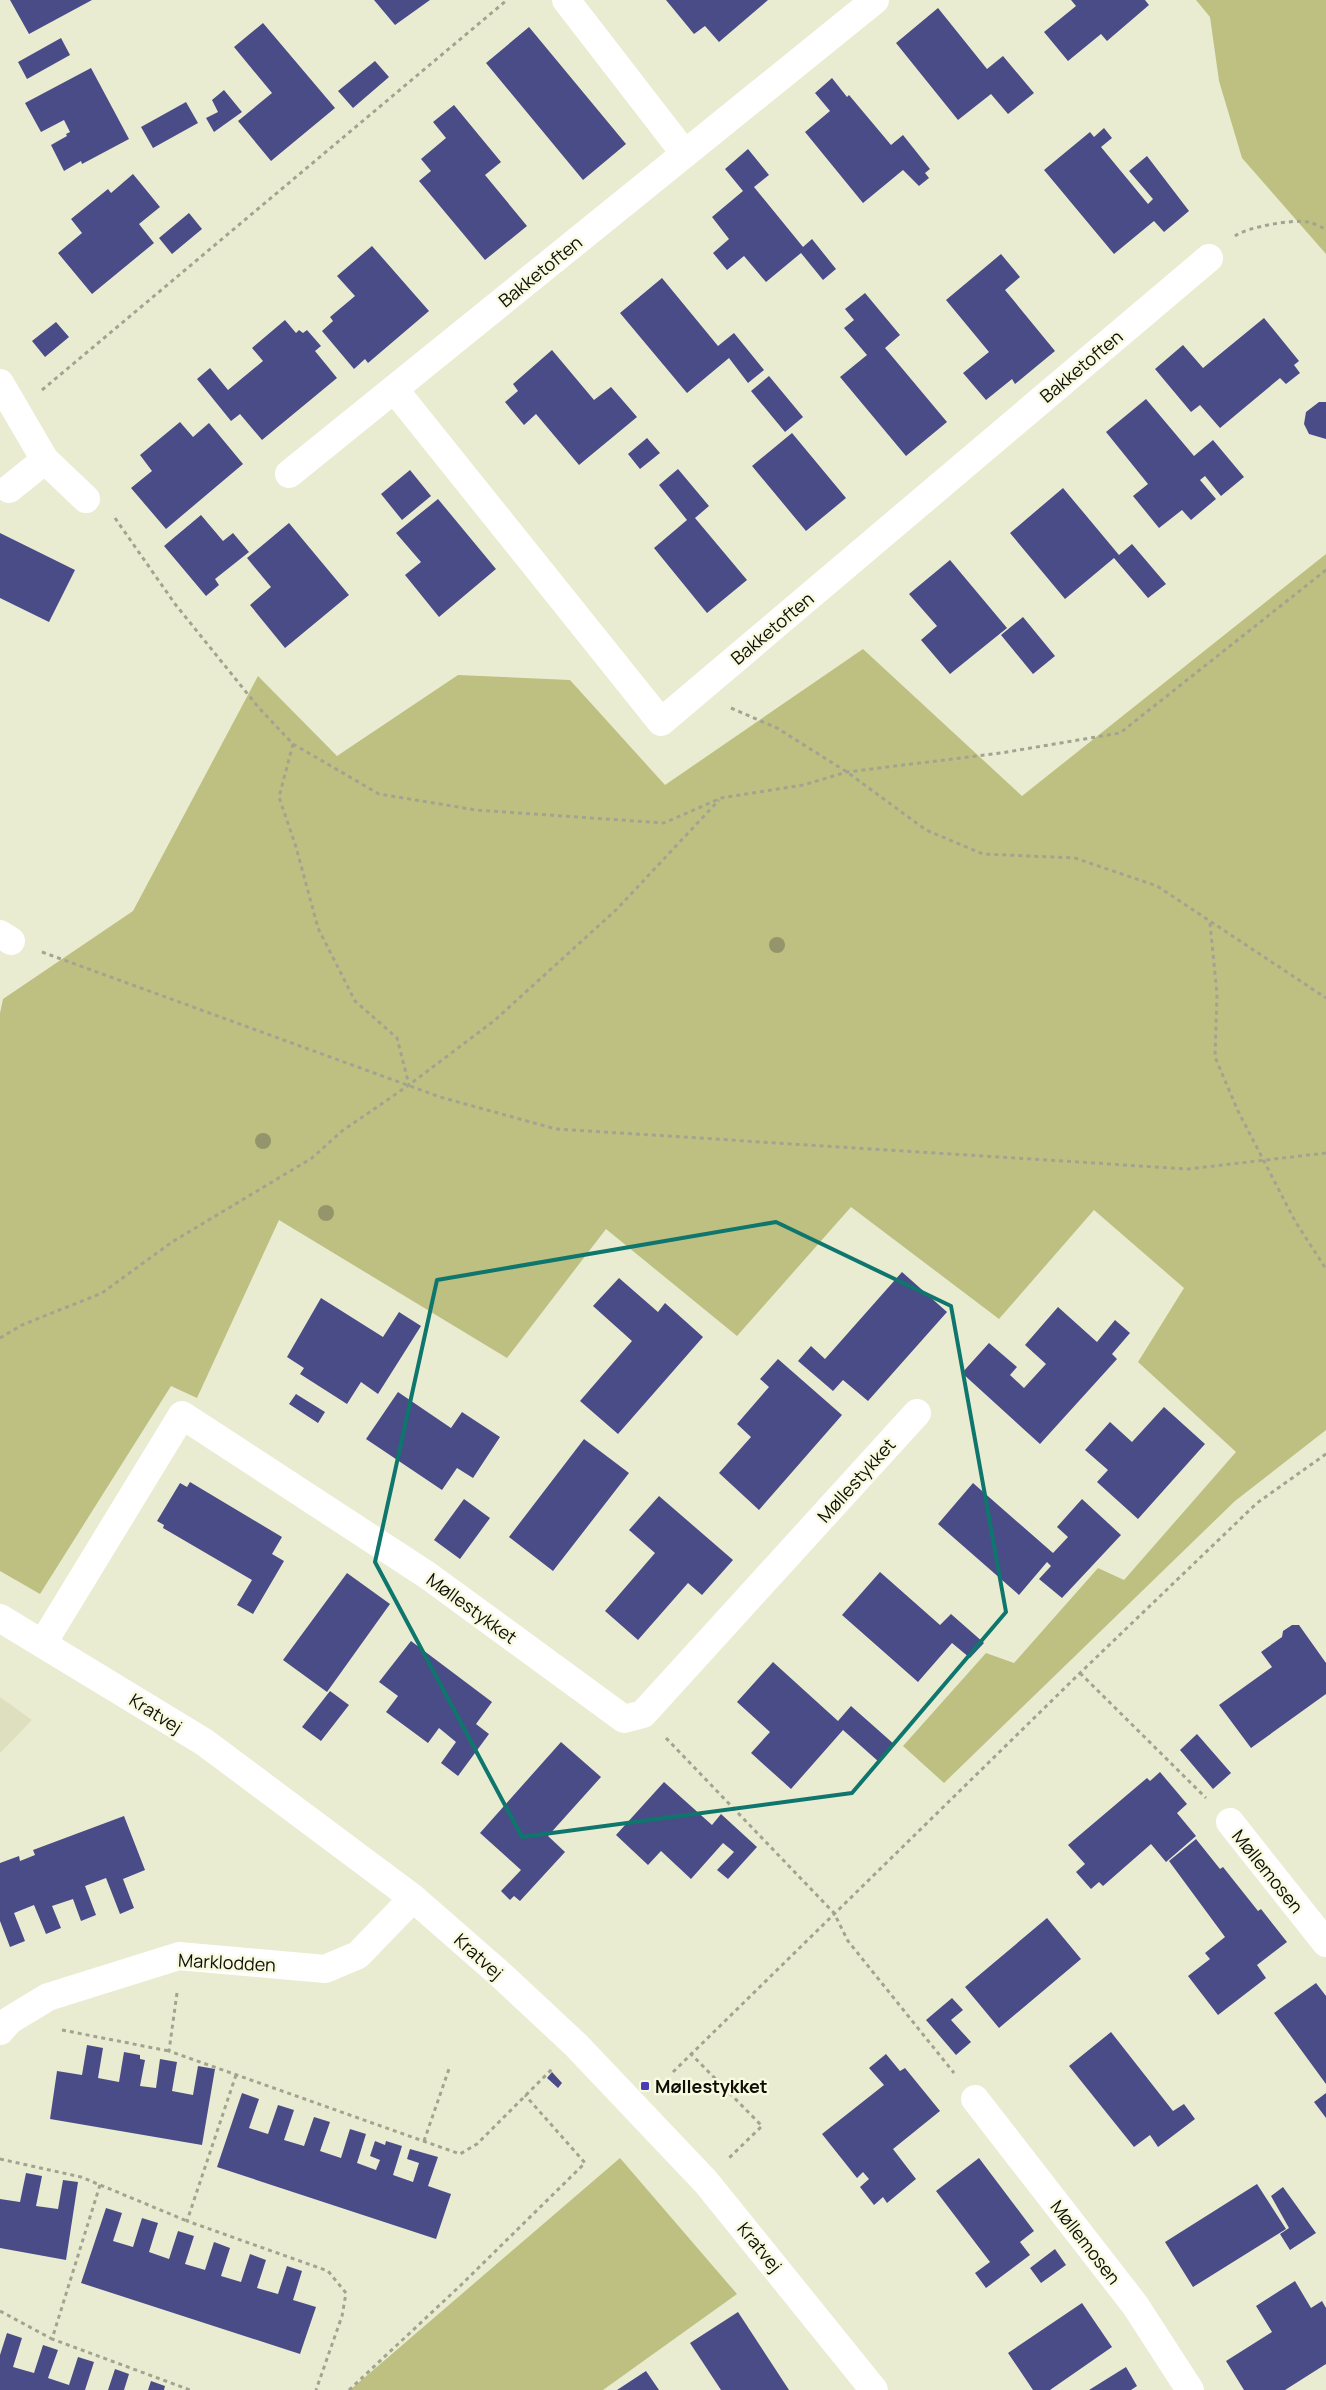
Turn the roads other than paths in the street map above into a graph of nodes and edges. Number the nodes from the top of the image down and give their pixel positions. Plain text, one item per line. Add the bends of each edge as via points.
1 (566, 0) edge
2 (875, 0) edge
3 (685, 154) junction
4 (1209, 258) road end
5 (0, 383) edge
6 (394, 389) junction
7 (45, 460) junction
8 (289, 474) dead end
9 (9, 489) dead end
10 (86, 499) road end
11 (917, 1413) dead end
12 (0, 1618) edge
13 (43, 1643) junction
14 (1230, 1822) road end
15 (413, 1898) junction
16 (1326, 1943) edge
17 (5, 2025) edge
18 (975, 2099) road end
19 (874, 2390) edge
20 (1190, 2390) edge

1 - 3 street
2 - 3 street, Bakketoften
3 - 6 street, Bakketoften
4 - 6 street, Bakketoften via 661,722
5 - 7 street
6 - 8 street, Bakketoften
7 - 9 street
7 - 10 street
11 - 13 street, Møllestykket via 642,1714 624,1719 427,1575 182,1415
12 - 13 street, Kratvej
13 - 15 street, Kratvej via 204,1742
14 - 16 street, Møllemosen
15 - 17 street, Marklodden via 358,1955 324,1969 179,1956 48,1997
15 - 19 street, Kratvej via 576,2045 706,2182
18 - 20 street, Møllemosen via 1135,2305

